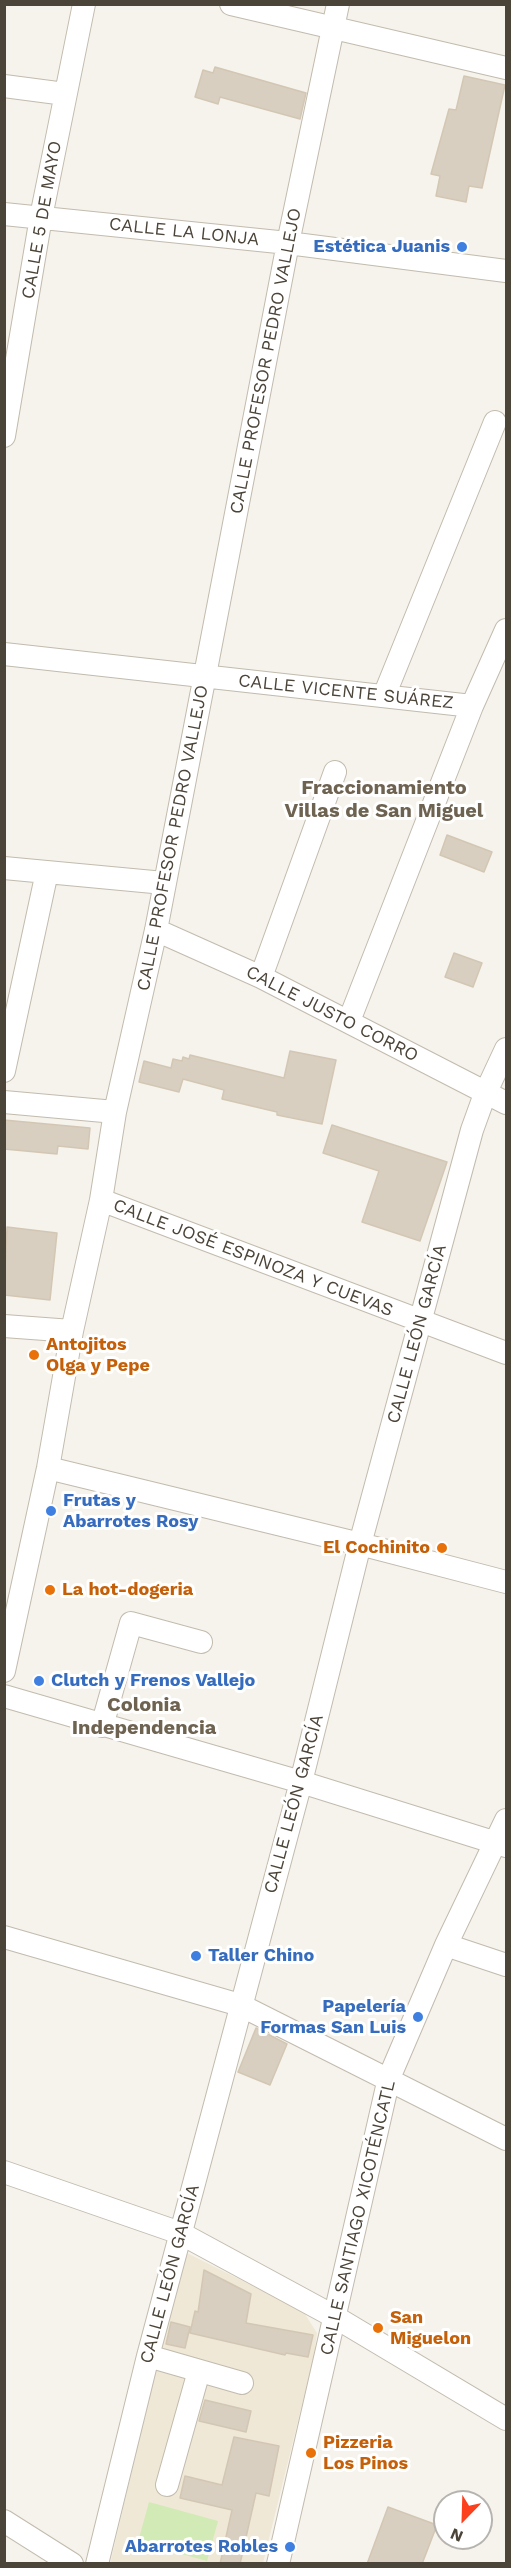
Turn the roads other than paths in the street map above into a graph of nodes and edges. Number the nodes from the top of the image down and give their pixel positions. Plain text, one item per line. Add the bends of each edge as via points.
1 (84, 4) edge
2 (231, 4) edge
3 (338, 4) edge
4 (333, 27) junction
5 (507, 68) edge
6 (4, 86) edge
7 (65, 94) junction
8 (4, 214) edge
9 (41, 217) junction
10 (288, 243) junction
11 (507, 271) edge
12 (9, 379) edge
13 (495, 422) dead end
14 (4, 436) edge
15 (506, 635) edge
16 (4, 654) edge
17 (205, 676) junction
18 (384, 696) junction
19 (472, 706) junction
20 (335, 772) dead end
21 (4, 868) edge
22 (47, 872) junction
23 (164, 883) junction
24 (156, 930) junction
25 (261, 977) junction
26 (349, 1021) junction
27 (507, 1049) edge
28 (4, 1071) edge
29 (486, 1094) junction
30 (4, 1102) edge
31 (507, 1103) edge
32 (115, 1112) junction
33 (101, 1200) junction
34 (420, 1322) junction
35 (4, 1326) edge
36 (72, 1330) junction
37 (507, 1353) edge
38 (48, 1468) junction
39 (360, 1544) junction
40 (507, 1582) edge
41 (201, 1642) dead end
42 (4, 1671) edge
43 (4, 1696) edge
44 (102, 1726) junction
45 (300, 1782) junction
46 (507, 1820) edge
47 (501, 1845) edge
48 (4, 1938) edge
49 (446, 1946) junction
50 (507, 1965) edge
51 (240, 2005) junction
52 (389, 2078) junction
53 (507, 2139) edge
54 (4, 2172) edge
55 (180, 2234) junction
56 (335, 2317) junction
57 (148, 2356) junction
58 (199, 2372) junction
59 (242, 2383) dead end
60 (507, 2419) edge
61 (167, 2485) dead end
62 (4, 2521) edge
63 (72, 2564) edge
64 (97, 2564) edge
65 (278, 2564) edge

1 - 7 street, CALLE 5 DE MAYO
2 - 4 street
3 - 4 street, CALLE PROFESOR PEDRO VALLEJO
4 - 5 street
4 - 10 street, CALLE PROFESOR PEDRO VALLEJO
6 - 7 street
7 - 9 street, CALLE 5 DE MAYO
8 - 9 street, CALLE LA LONJA
9 - 10 street, CALLE LA LONJA
9 - 12 street, CALLE 5 DE MAYO
10 - 11 street, CALLE LA LONJA
10 - 17 street, CALLE PROFESOR PEDRO VALLEJO
12 - 14 street, CALLE 5 DE MAYO
13 - 18 street
15 - 19 street
16 - 17 street, CALLE VICENTE SUÁREZ
17 - 18 street, CALLE VICENTE SUÁREZ
17 - 23 street, CALLE PROFESOR PEDRO VALLEJO
18 - 19 street, CALLE VICENTE SUÁREZ
19 - 26 street
20 - 25 street
21 - 22 street
22 - 23 street
22 - 28 street
23 - 24 street, CALLE PROFESOR PEDRO VALLEJO
24 - 25 street, CALLE JUSTO CORRO
24 - 32 street, CALLE PROFESOR PEDRO VALLEJO
25 - 26 street, CALLE JUSTO CORRO
26 - 29 street, CALLE JUSTO CORRO
27 - 29 street, CALLE LEÓN GARCÍA
29 - 31 street, CALLE JUSTO CORRO
29 - 34 street, CALLE LEÓN GARCÍA via 472,1130
30 - 32 street
32 - 33 street, CALLE PROFESOR PEDRO VALLEJO
33 - 34 street, CALLE JOSÉ ESPINOZA Y CUEVAS
33 - 36 street, CALLE PROFESOR PEDRO VALLEJO
34 - 37 street, CALLE JOSÉ ESPINOZA Y CUEVAS
34 - 39 street, CALLE LEÓN GARCÍA
35 - 36 street
36 - 38 street, CALLE PROFESOR PEDRO VALLEJO
38 - 39 street
38 - 42 street, CALLE PROFESOR PEDRO VALLEJO
39 - 40 street
39 - 45 street, CALLE LEÓN GARCÍA
41 - 44 street via 131,1623
43 - 44 street
44 - 45 street
45 - 47 street
45 - 51 street, CALLE LEÓN GARCÍA
46 - 47 street, CALLE SANTIAGO XICOTÉNCATL
47 - 49 street, CALLE SANTIAGO XICOTÉNCATL
48 - 51 street
49 - 50 street
49 - 52 street, CALLE SANTIAGO XICOTÉNCATL
51 - 52 street
51 - 55 street, CALLE LEÓN GARCÍA
52 - 53 street
52 - 56 street, CALLE SANTIAGO XICOTÉNCATL
54 - 55 street
55 - 56 street
55 - 57 street, CALLE LEÓN GARCÍA
56 - 60 street
56 - 65 street, CALLE SANTIAGO XICOTÉNCATL
57 - 58 street
57 - 64 street, CALLE LEÓN GARCÍA
58 - 59 street
58 - 61 street
62 - 63 street

